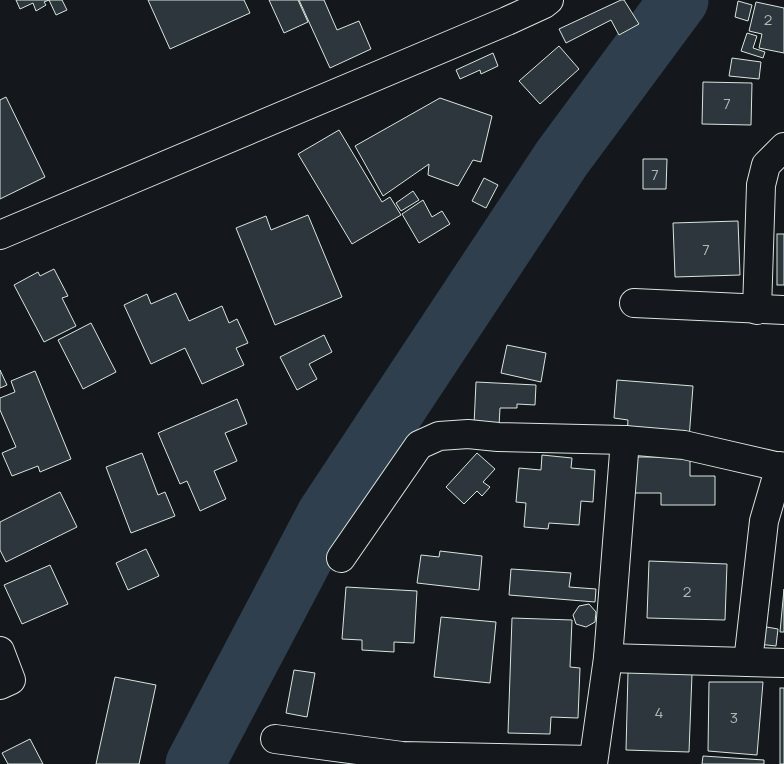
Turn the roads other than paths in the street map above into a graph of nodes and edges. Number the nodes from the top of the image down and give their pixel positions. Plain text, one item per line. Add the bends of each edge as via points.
1 (549, 0) edge
2 (784, 147) edge
3 (0, 235) edge
4 (634, 303) dead end
5 (757, 310) junction
6 (784, 310) edge
7 (625, 440) junction
8 (782, 467) edge
9 (341, 558) dead end
10 (0, 651) edge
11 (608, 658) junction
12 (748, 662) junction
13 (784, 663) edge
14 (0, 685) edge
15 (275, 739) dead end
16 (593, 762) edge

1 - 3 street via 507,21
2 - 5 street via 766,164 761,185
4 - 5 street
5 - 6 street
7 - 8 street via 684,445
7 - 9 street via 468,434 439,436 419,445
7 - 11 street
8 - 12 street via 764,521
10 - 14 street via 11,680
11 - 12 street
11 - 16 street
12 - 13 street
15 - 16 street via 402,756

